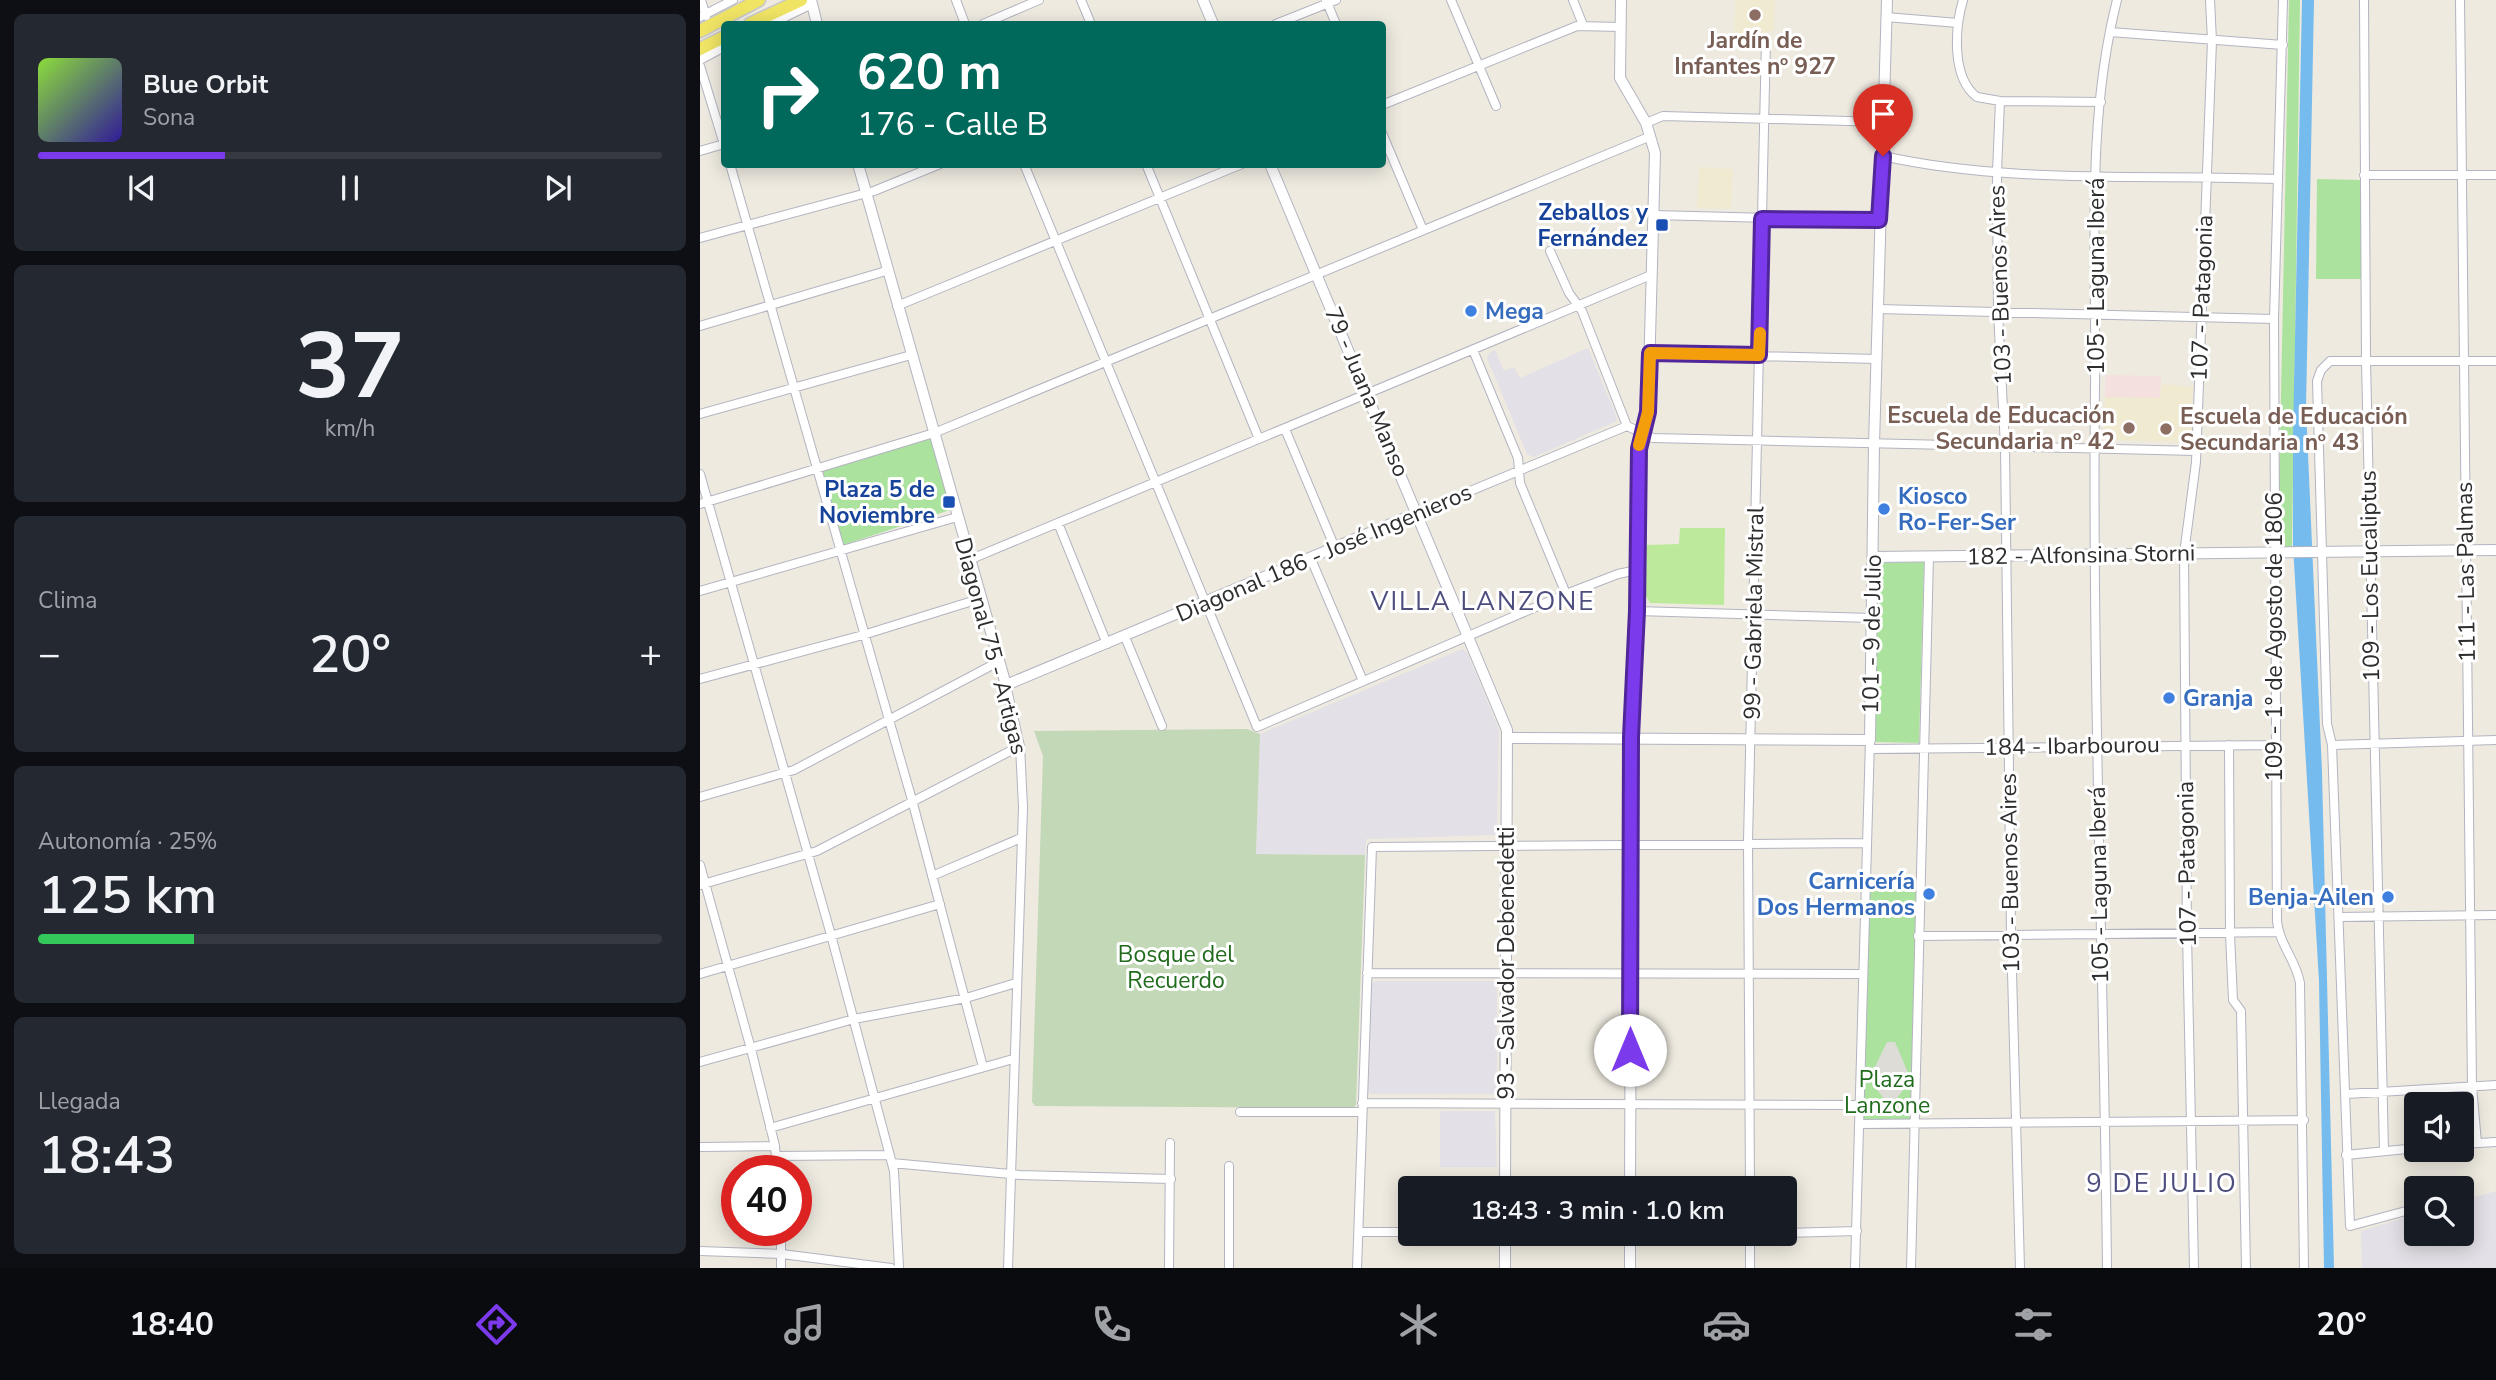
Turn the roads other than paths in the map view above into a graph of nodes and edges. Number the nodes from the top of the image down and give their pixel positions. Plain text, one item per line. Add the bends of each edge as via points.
1 (701, 0) edge
2 (733, 0) edge
3 (759, 0) edge
4 (956, 0) edge
5 (1039, 0) edge
6 (1081, 0) edge
7 (1203, 0) edge
8 (1451, 0) edge
9 (1573, 0) edge
10 (1621, 0) edge
11 (1887, 0) edge
12 (1963, 0) edge
13 (2118, 0) edge
14 (2210, 0) edge
15 (2283, 0) edge
16 (2364, 0) edge
17 (2460, 0) edge
18 (808, 1) edge
19 (1330, 1) edge
20 (1886, 17) junction
21 (758, 21) edge
22 (776, 21) edge
23 (816, 21) edge
24 (964, 21) edge
25 (990, 21) edge
26 (1090, 21) edge
27 (1212, 21) edge
28 (1283, 21) edge
29 (1335, 21) edge
30 (702, 22) edge
31 (1958, 23) junction
32 (1583, 25) junction
33 (1620, 27) junction
34 (2110, 32) junction
35 (721, 38) edge
36 (1766, 38) dead end
37 (2212, 41) junction
38 (2283, 45) junction
39 (700, 49) edge
40 (721, 49) edge
41 (700, 60) edge
42 (700, 66) edge
43 (1479, 66) junction
44 (2000, 101) junction
45 (2101, 102) junction
46 (1386, 104) edge
47 (1496, 106) dead end
48 (1766, 120) junction
49 (1884, 122) junction
50 (1646, 123) junction
51 (721, 134) edge
52 (1651, 136) junction
53 (1386, 142) edge
54 (721, 145) edge
55 (700, 151) edge
56 (1883, 156) junction
57 (731, 168) edge
58 (859, 168) edge
59 (930, 168) edge
60 (1026, 168) edge
61 (1148, 168) edge
62 (1233, 168) edge
63 (1272, 168) edge
64 (1997, 172) junction
65 (2096, 174) junction
66 (2364, 175) junction
67 (2461, 175) junction
68 (2496, 175) edge
69 (2207, 176) junction
70 (2278, 179) junction
71 (866, 193) junction
72 (1160, 199) junction
73 (1654, 215) junction
74 (1762, 219) junction
75 (1879, 220) junction
76 (748, 226) junction
77 (1423, 230) junction
78 (700, 238) edge
79 (1055, 242) junction
80 (1550, 251) dead end
81 (887, 271) junction
82 (1317, 274) junction
83 (1651, 275) junction
84 (770, 305) junction
85 (897, 306) junction
86 (1578, 306) junction
87 (1878, 309) junction
88 (1998, 312) junction
89 (2096, 315) junction
90 (2202, 318) junction
91 (1210, 319) junction
92 (2274, 319) junction
93 (700, 326) edge
94 (1473, 350) junction
95 (1650, 353) junction
96 (911, 355) junction
97 (1759, 355) junction
98 (1877, 359) junction
99 (2496, 361) edge
100 (2366, 362) junction
101 (2463, 362) junction
102 (1104, 364) junction
103 (794, 387) junction
104 (1367, 394) junction
105 (700, 414) edge
106 (1627, 426) junction
107 (1285, 429) junction
108 (934, 433) junction
109 (1642, 434) junction
110 (1259, 439) junction
111 (1758, 440) junction
112 (1874, 444) junction
113 (2005, 447) junction
114 (2095, 447) junction
115 (2197, 451) junction
116 (816, 470) junction
117 (1519, 471) junction
118 (700, 474) edge
119 (1154, 483) junction
120 (704, 503) edge
121 (1417, 513) junction
122 (957, 517) junction
123 (1058, 523) junction
124 (1335, 548) junction
125 (2466, 550) junction
126 (2496, 550) edge
127 (2370, 551) junction
128 (839, 552) junction
129 (2273, 553) junction
130 (2319, 553) junction
131 (2184, 554) junction
132 (2095, 556) junction
133 (1873, 557) junction
134 (1929, 557) junction
135 (2006, 558) junction
136 (1311, 559) junction
137 (969, 560) junction
138 (1637, 570) junction
139 (730, 582) junction
140 (700, 591) edge
141 (1566, 594) junction
142 (979, 599) junction
143 (1205, 604) junction
144 (1637, 611) junction
145 (1754, 614) junction
146 (1872, 618) junction
147 (863, 635) junction
148 (1469, 636) junction
149 (1125, 638) junction
150 (1107, 644) junction
151 (998, 662) junction
152 (754, 664) junction
153 (700, 679) edge
154 (1363, 681) junction
155 (1006, 685) junction
156 (888, 718) junction
157 (1162, 726) dead end
158 (1631, 737) junction
159 (1751, 737) junction
160 (1508, 738) junction
161 (2496, 740) edge
162 (2468, 741) junction
163 (2374, 743) junction
164 (1870, 744) junction
165 (2185, 745) junction
166 (2229, 745) junction
167 (2274, 745) junction
168 (2332, 745) junction
169 (1020, 746) junction
170 (2096, 746) junction
171 (2008, 747) junction
172 (1923, 748) junction
173 (785, 774) junction
174 (700, 797) edge
175 (912, 800) junction
176 (1021, 838) junction
177 (1748, 842) junction
178 (1632, 843) junction
179 (1867, 843) junction
180 (1505, 844) junction
181 (806, 855) junction
182 (700, 865) edge
183 (932, 876) junction
184 (703, 884) edge
185 (940, 904) junction
186 (2472, 915) junction
187 (2496, 915) edge
188 (2339, 917) junction
189 (2378, 917) junction
190 (2278, 932) junction
191 (2100, 934) junction
192 (2187, 934) junction
193 (2230, 934) junction
194 (831, 935) junction
195 (2011, 935) junction
196 (1918, 936) junction
197 (729, 965) junction
198 (1367, 973) junction
199 (1506, 973) junction
200 (1631, 973) junction
201 (700, 974) edge
202 (1748, 974) junction
203 (1863, 974) junction
204 (1016, 983) junction
205 (966, 998) junction
206 (854, 1019) junction
207 (751, 1049) junction
208 (1013, 1059) junction
209 (700, 1062) edge
210 (983, 1067) junction
211 (2496, 1085) edge
212 (2472, 1086) junction
213 (2382, 1092) junction
214 (2346, 1094) junction
215 (876, 1100) junction
216 (1506, 1102) junction
217 (1630, 1102) junction
218 (1749, 1104) junction
219 (1860, 1104) junction
220 (1362, 1107) junction
221 (1240, 1112) dead end
222 (2193, 1119) junction
223 (2241, 1119) junction
224 (2104, 1120) junction
225 (2304, 1120) junction
226 (2016, 1121) junction
227 (1860, 1124) junction
228 (1914, 1124) junction
229 (770, 1128) junction
230 (2496, 1142) edge
231 (1170, 1143) dead end
232 (2474, 1143) edge
233 (2477, 1143) junction
234 (775, 1146) junction
235 (700, 1147) edge
236 (2404, 1149) edge
237 (2384, 1151) junction
238 (776, 1155) edge
239 (2346, 1155) junction
240 (812, 1157) edge
241 (890, 1159) junction
242 (1229, 1166) dead end
243 (1012, 1173) junction
244 (1505, 1176) edge
245 (1630, 1176) edge
246 (1750, 1176) edge
247 (1171, 1179) junction
248 (2404, 1211) edge
249 (1857, 1231) junction
250 (1359, 1232) junction
251 (1398, 1232) edge
252 (1797, 1233) edge
253 (782, 1246) edge
254 (1505, 1246) edge
255 (1630, 1246) edge
256 (1750, 1246) edge
257 (700, 1251) edge
258 (782, 1254) junction
259 (781, 1268) edge
260 (891, 1268) edge
261 (900, 1268) edge
262 (1008, 1268) edge
263 (1169, 1268) edge
264 (1228, 1268) edge
265 (1357, 1268) edge
266 (1505, 1268) edge
267 (1630, 1268) edge
268 (1750, 1268) edge
269 (1855, 1268) edge
270 (1911, 1268) edge
271 (2020, 1268) edge
272 (2107, 1268) edge
273 (2194, 1268) edge
274 (2246, 1268) edge
275 (2304, 1268) edge

1 - 30 street
2 - 30 street
3 - 30 main road
4 - 24 street
5 - 25 street
6 - 26 street
7 - 27 street
8 - 43 street
9 - 32 street
10 - 33 street
11 - 20 street, 101 - 9 de Julio
12 - 31 street
13 - 34 street, 105 - Laguna Iberá
14 - 37 street, 107 - Patagonia
15 - 38 street, 109 - 1° de Agosto de 1806
16 - 66 street, 109 - Los Eucaliptus
17 - 67 street, 111 - Las Palmas
18 - 21 main road
18 - 22 street
18 - 23 street
19 - 28 street
19 - 29 street
20 - 31 street
20 - 49 street, 101 - 9 de Julio
31 - 44 street via 1964,82 1977,97
32 - 33 street
32 - 43 street
33 - 50 street via 1620,78
34 - 37 street
34 - 45 street, 105 - Laguna Iberá
35 - 39 main road
36 - 48 street, 99 - Gabriela Mistral
37 - 38 street
37 - 69 street, 107 - Patagonia
38 - 70 street, 109 - 1° de Agosto de 1806
40 - 41 street
42 - 51 street
43 - 46 street
43 - 47 street
44 - 45 street
44 - 64 street, 103 - Buenos Aires
45 - 65 street, 105 - Laguna Iberá
48 - 49 street
48 - 50 street via 1663,116
48 - 74 street, 99 - Gabriela Mistral
49 - 56 street, 101 - 9 de Julio
50 - 52 street
52 - 73 street
52 - 77 street
53 - 77 street
54 - 55 street
56 - 64 street via 1933,167
56 - 75 street, 101 - 9 de Julio
57 - 76 street
58 - 71 street, Diagonal 75 - Artigas
59 - 71 street
60 - 79 street
61 - 72 street
62 - 72 street
63 - 82 street, 79 - Juana Manso
64 - 65 street
64 - 88 street, 103 - Buenos Aires
65 - 69 street
65 - 89 street, 105 - Laguna Iberá
66 - 67 street
66 - 100 street, 109 - Los Eucaliptus
67 - 68 street
67 - 101 street, 111 - Las Palmas
69 - 70 street
69 - 90 street, 107 - Patagonia
70 - 92 street, 109 - 1° de Agosto de 1806
71 - 76 street
71 - 81 street, Diagonal 75 - Artigas
72 - 79 street
72 - 91 street
73 - 74 street
73 - 83 street
74 - 75 street
74 - 97 street, 99 - Gabriela Mistral
75 - 87 street, 101 - 9 de Julio
76 - 78 street
76 - 84 street
77 - 82 street
79 - 85 street
79 - 102 street
80 - 86 street
81 - 84 street
81 - 85 street, Diagonal 75 - Artigas
82 - 91 street
82 - 104 street, 79 - Juana Manso
83 - 86 street
83 - 95 street
84 - 93 street
84 - 103 street
85 - 96 street, Diagonal 75 - Artigas
86 - 94 street
86 - 106 street
87 - 88 street
87 - 98 street, 101 - 9 de Julio
88 - 89 street
88 - 113 street, 103 - Buenos Aires
89 - 90 street
89 - 114 street, 105 - Laguna Iberá
90 - 92 street
90 - 115 street, 107 - Patagonia
91 - 102 street
91 - 110 street
92 - 129 street, 109 - 1° de Agosto de 1806
94 - 104 street
94 - 117 street via 1518,458
95 - 97 street
95 - 109 street via 1648,412
96 - 103 street
96 - 108 street, Diagonal 75 - Artigas
97 - 98 street
97 - 111 street, 99 - Gabriela Mistral
98 - 112 street, 101 - 9 de Julio
99 - 101 street
100 - 101 street
100 - 127 street, 109 - Los Eucaliptus
100 - 130 street via 2330,361 2321,370 2317,387
101 - 125 street, 111 - Las Palmas
102 - 108 street
102 - 119 street
103 - 105 street
103 - 116 street
104 - 107 street
104 - 121 street, 79 - Juana Manso
106 - 109 street
106 - 117 street, Diagonal 186 - José Ingenieros
107 - 110 street
107 - 124 street
108 - 116 street
108 - 122 street, Diagonal 75 - Artigas
109 - 111 street
109 - 138 street
110 - 119 street
111 - 112 street
111 - 145 street, 99 - Gabriela Mistral
112 - 113 street
112 - 133 street, 101 - 9 de Julio
113 - 114 street
113 - 135 street, 103 - Buenos Aires
114 - 115 street
114 - 132 street, 105 - Laguna Iberá
115 - 131 street, 107 - Patagonia
116 - 120 street
116 - 128 street
117 - 121 street, Diagonal 186 - José Ingenieros
117 - 141 street
118 - 120 street
119 - 123 street
119 - 143 street
120 - 139 street
121 - 124 street, Diagonal 186 - José Ingenieros
121 - 148 street, 79 - Juana Manso
122 - 128 street
122 - 137 street, Diagonal 75 - Artigas
123 - 137 street
123 - 150 street
124 - 136 street, Diagonal 186 - José Ingenieros
125 - 126 street, 182 - Alfonsina Storni
125 - 127 street, 182 - Alfonsina Storni
125 - 162 street, 111 - Las Palmas
127 - 130 street, 182 - Alfonsina Storni
127 - 163 street, 109 - Los Eucaliptus
128 - 139 street
128 - 147 street
129 - 130 street, 182 - Alfonsina Storni
129 - 131 street, 182 - Alfonsina Storni
129 - 167 street, 109 - 1° de Agosto de 1806
130 - 168 street via 2327,724
131 - 132 street, 182 - Alfonsina Storni
131 - 165 street, 107 - Patagonia
132 - 135 street, 182 - Alfonsina Storni
132 - 170 street, 105 - Laguna Iberá
133 - 134 street, 182 - Alfonsina Storni
133 - 146 street, 101 - 9 de Julio
134 - 135 street, 182 - Alfonsina Storni
134 - 172 street
135 - 171 street, 103 - Buenos Aires
136 - 143 street, Diagonal 186 - José Ingenieros
136 - 154 street
137 - 142 street, Diagonal 75 - Artigas
138 - 141 street
138 - 144 street
139 - 140 street
139 - 152 street
141 - 148 street
142 - 147 street
142 - 151 street, Diagonal 75 - Artigas
143 - 149 street, Diagonal 186 - José Ingenieros
143 - 154 street via 1257,727
144 - 145 street
144 - 158 street
145 - 146 street
145 - 159 street, 99 - Gabriela Mistral
146 - 164 street, 101 - 9 de Julio
147 - 152 street
147 - 156 street
148 - 154 street
148 - 160 street, 79 - Juana Manso
149 - 150 street, Diagonal 186 - José Ingenieros
149 - 157 street
150 - 155 street, Diagonal 186 - José Ingenieros
151 - 155 street, Diagonal 75 - Artigas
151 - 156 street
152 - 153 street
152 - 173 street
155 - 169 street, Diagonal 75 - Artigas
156 - 173 street
156 - 175 street
158 - 159 street, 184 - Ibarbourou
158 - 160 street, 184 - Ibarbourou
158 - 178 street
159 - 164 street, 184 - Ibarbourou
159 - 177 street, 99 - Gabriela Mistral
160 - 180 street, 93 - Salvador Debenedetti
161 - 162 street
162 - 163 street
162 - 186 street, 111 - Las Palmas
163 - 168 street
163 - 189 street, 109 - Los Eucaliptus
164 - 172 street, 184 - Ibarbourou
164 - 179 street, 101 - 9 de Julio
165 - 166 street, 184 - Ibarbourou
165 - 170 street, 184 - Ibarbourou
165 - 192 street, 107 - Patagonia
166 - 167 street, 184 - Ibarbourou
166 - 193 street
167 - 190 street, 109 - 1° de Agosto de 1806
168 - 188 street
169 - 175 street
169 - 176 street, Diagonal 75 - Artigas
170 - 171 street, 184 - Ibarbourou
170 - 191 street, 105 - Laguna Iberá
171 - 172 street, 184 - Ibarbourou
171 - 195 street, 103 - Buenos Aires
172 - 196 street
173 - 174 street
173 - 181 street
175 - 181 street
175 - 183 street
176 - 183 street
176 - 204 street, Diagonal 75 - Artigas
177 - 178 street
177 - 179 street
177 - 202 street, 99 - Gabriela Mistral
178 - 180 street
178 - 200 street
179 - 203 street, 101 - 9 de Julio
180 - 198 street via 1372,848
180 - 199 street, 93 - Salvador Debenedetti
181 - 184 street
181 - 194 street
182 - 184 street
183 - 185 street
184 - 197 street
185 - 194 street
185 - 205 street
186 - 187 street
186 - 189 street
186 - 212 street, 111 - Las Palmas
188 - 189 street
188 - 214 street
189 - 213 street, 109 - Los Eucaliptus
190 - 193 street
190 - 225 street, 109 - 1° de Agosto de 1806 via 2297,966 2300,983
191 - 192 street
191 - 195 street
191 - 224 street, 105 - Laguna Iberá
192 - 193 street
192 - 222 street, 107 - Patagonia
193 - 223 street via 2233,1000 2241,1011
194 - 197 street
194 - 206 street
195 - 196 street
195 - 226 street, 103 - Buenos Aires
196 - 228 street
197 - 201 street
197 - 207 street
198 - 199 street
198 - 220 street
199 - 200 street
199 - 216 street, 93 - Salvador Debenedetti
200 - 202 street
200 - 217 street
202 - 203 street
202 - 218 street, 99 - Gabriela Mistral
203 - 219 street, 101 - 9 de Julio
204 - 205 street
204 - 208 street, Diagonal 75 - Artigas
205 - 206 street
205 - 210 street
206 - 207 street
206 - 215 street
207 - 209 street
207 - 229 street
208 - 210 street
208 - 243 street, Diagonal 75 - Artigas
210 - 215 street
211 - 212 street
212 - 213 street
212 - 233 street, 111 - Las Palmas
213 - 214 street
213 - 237 street, 109 - Los Eucaliptus
214 - 239 street
215 - 229 street
215 - 241 street
216 - 217 street
216 - 220 street
216 - 244 street, 93 - Salvador Debenedetti
217 - 218 street
217 - 245 street
218 - 219 street
218 - 246 street, 99 - Gabriela Mistral
219 - 227 street, 101 - 9 de Julio
220 - 221 street
220 - 250 street
222 - 223 street
222 - 224 street
222 - 273 street, 107 - Patagonia
223 - 225 street
223 - 274 street
224 - 226 street
224 - 272 street, 105 - Laguna Iberá
225 - 275 street, 109 - 1° de Agosto de 1806
226 - 228 street
226 - 271 street, 103 - Buenos Aires
227 - 228 street
227 - 249 street, 101 - 9 de Julio
228 - 270 street
229 - 234 street
230 - 233 street
231 - 247 street
232 - 233 street
234 - 235 street
234 - 238 street
236 - 237 street
237 - 239 street
239 - 248 street via 2350,1226
240 - 241 street
241 - 243 street
241 - 261 street
242 - 264 street
243 - 247 street
243 - 262 street, Diagonal 75 - Artigas
247 - 263 street
249 - 252 street
249 - 269 street, 101 - 9 de Julio
250 - 251 street
250 - 265 street
253 - 258 street
254 - 266 street
255 - 267 street
256 - 268 street
257 - 258 street
258 - 259 street
258 - 260 street

